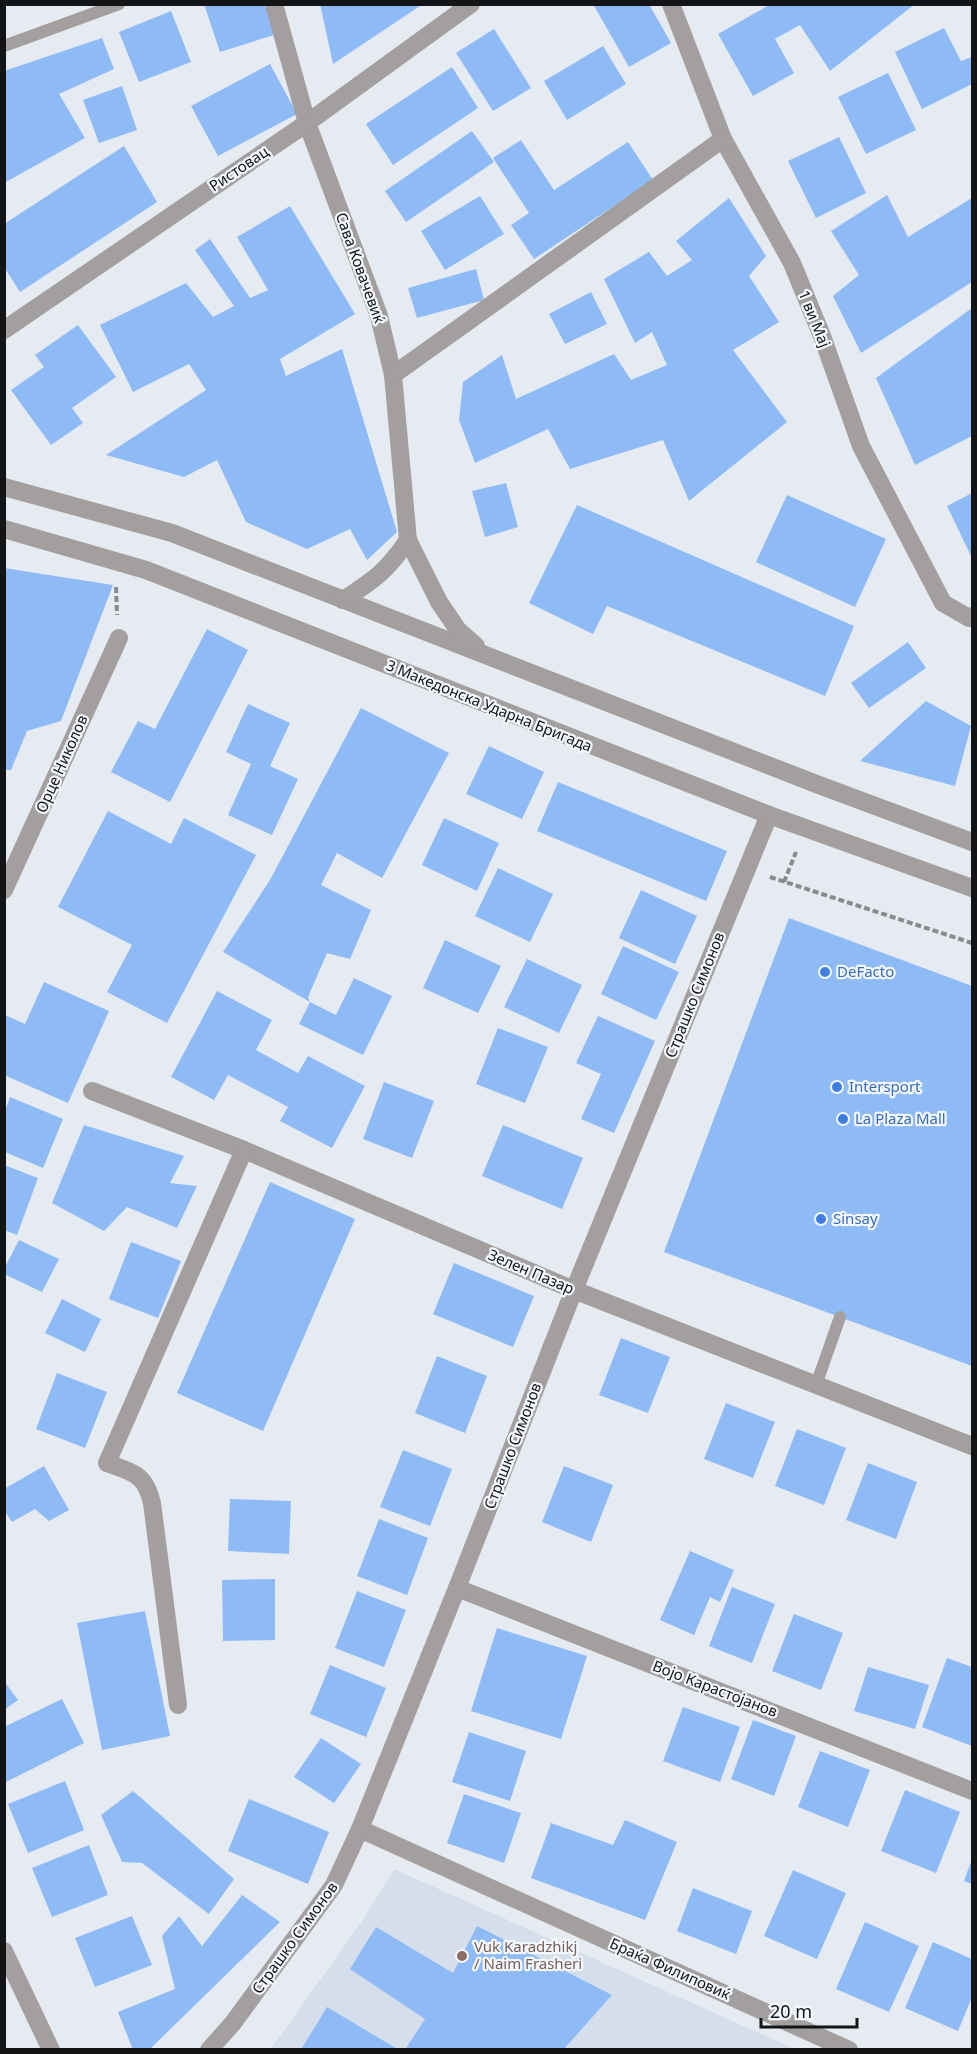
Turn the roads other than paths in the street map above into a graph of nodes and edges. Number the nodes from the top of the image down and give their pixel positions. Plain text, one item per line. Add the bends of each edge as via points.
1 (119, 4) edge
2 (274, 4) edge
3 (471, 4) edge
4 (671, 4) edge
5 (4, 46) edge
6 (307, 123) junction
7 (723, 139) junction
8 (4, 330) edge
9 (393, 375) junction
10 (4, 487) edge
11 (4, 529) edge
12 (408, 540) junction
13 (343, 600) junction
14 (972, 616) edge
15 (119, 638) road end
16 (484, 654) junction
17 (769, 815) junction
18 (972, 842) edge
19 (972, 888) edge
20 (4, 890) edge
21 (92, 1091) dead end
22 (244, 1150) junction
23 (574, 1290) junction
24 (840, 1317) dead end
25 (816, 1385) junction
26 (972, 1446) edge
27 (457, 1588) junction
28 (177, 1705) dead end
29 (972, 1791) edge
30 (360, 1829) junction
31 (4, 1951) edge
32 (51, 2049) edge
33 (209, 2049) edge
34 (849, 2049) edge

1 - 5 lane
2 - 6 street, Сава Ковачевиќ
3 - 6 street, Ристовац
4 - 7 street, 1 ви Мај
6 - 8 street, Ристовац
6 - 9 street, Сава Ковачевиќ via 379,316
7 - 9 street
7 - 14 street, 1 ви Мај via 792,263 861,446 909,539 943,603 969,618
9 - 12 street, Сава Ковачевиќ
10 - 13 street via 172,533
11 - 17 street, 3 Македонска Ударна Бригада via 147,570
12 - 13 street via 387,569
12 - 16 street via 439,602 458,630
13 - 16 street
15 - 20 street, Орце Николов
16 - 18 street
17 - 19 street, 3 Македонска Ударна Бригада
17 - 23 street, Страшко Симонов
21 - 22 street, Зелен Пазар
22 - 23 street, Зелен Пазар
22 - 28 street via 107,1463 139,1476 149,1488
23 - 25 street, Зелен Пазар
23 - 27 street, Страшко Симонов
24 - 25 lane
25 - 26 street, Зелен Пазар
27 - 29 street, Војо Карастојанов
27 - 30 street, Страшко Симонов
30 - 33 street, Страшко Симонов via 334,1885 233,2023
30 - 34 street, Браќа Филиповиќ
31 - 32 street

